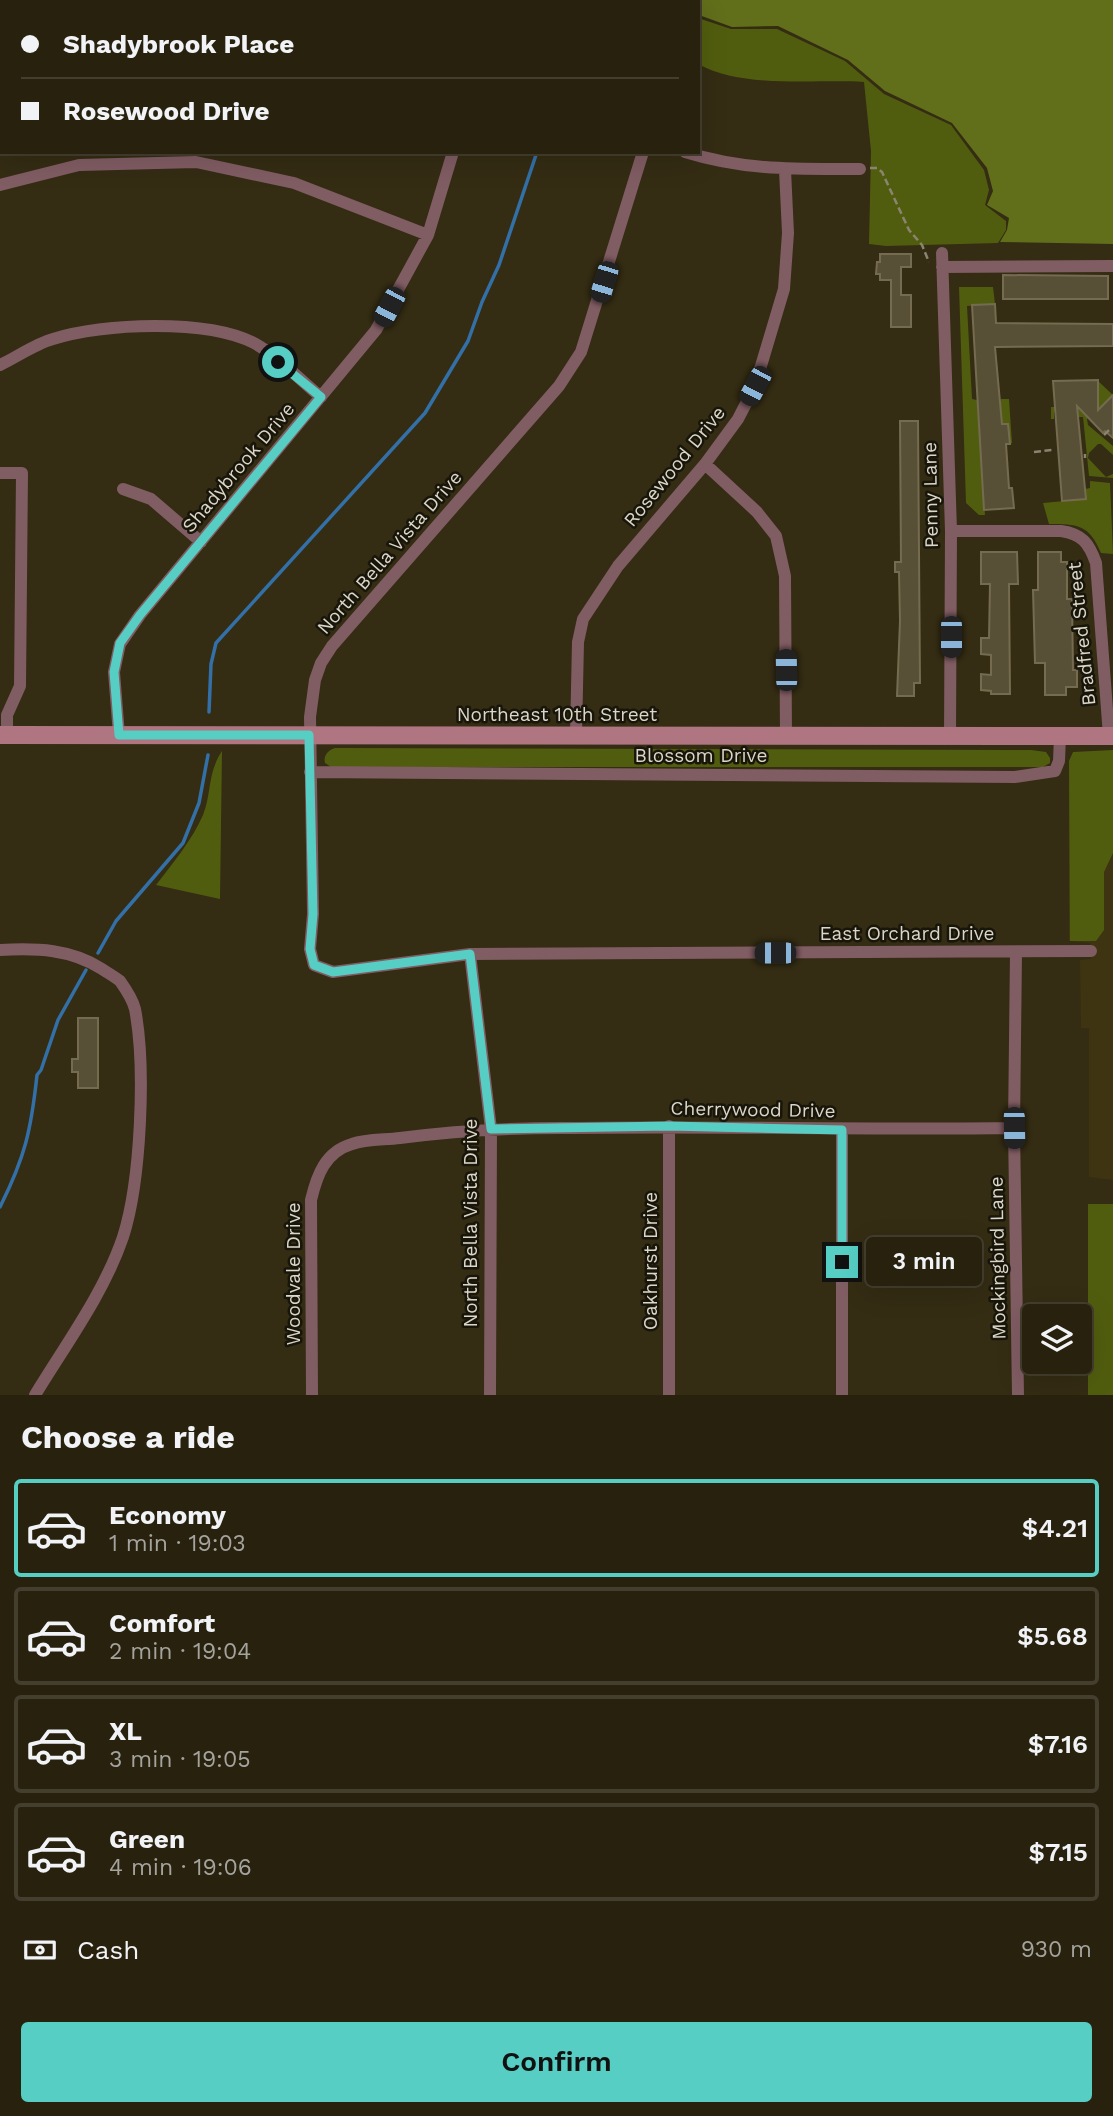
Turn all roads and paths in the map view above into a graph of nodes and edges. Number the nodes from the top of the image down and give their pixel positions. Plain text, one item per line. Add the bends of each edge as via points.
1 (452, 154) edge
2 (642, 154) edge
3 (692, 154) edge
4 (860, 169) joint
5 (785, 170) junction
6 (0, 185) edge
7 (428, 235) junction
8 (929, 261) dead end
9 (1113, 266) edge
10 (0, 365) edge
11 (321, 397) junction
12 (1109, 430) dead end
13 (1104, 435) dead end
14 (1052, 450) dead end
15 (1034, 452) dead end
16 (705, 464) junction
17 (0, 472) edge
18 (123, 489) dead end
19 (951, 531) junction
20 (201, 542) junction
21 (6, 702) edge
22 (576, 734) junction
23 (4, 735) edge
24 (119, 735) junction
25 (309, 735) junction
26 (786, 735) junction
27 (950, 736) junction
28 (1060, 736) junction
29 (1111, 736) edge
30 (310, 772) junction
31 (0, 950) edge
32 (1091, 951) dead end
33 (1016, 952) junction
34 (470, 954) junction
35 (669, 1126) junction
36 (1014, 1128) junction
37 (491, 1129) junction
38 (842, 1130) junction
39 (35, 1395) edge
40 (312, 1395) edge
41 (490, 1395) edge
42 (669, 1395) edge
43 (842, 1395) edge
44 (1018, 1395) edge

1 - 7 street, Shadybrook Drive
2 - 25 street, North Bella Vista Drive via 581,352 559,386 332,646 315,680
3 - 5 street via 721,163
4 - 5 street
4 - 8 path via 882,172
5 - 16 street, Rosewood Drive via 788,233 784,289 755,386
6 - 7 street via 79,164 196,162 294,183
7 - 11 street, Shadybrook Drive via 376,330
9 - 19 street, Penny Lane via 942,260
10 - 11 street via 49,340 99,328 202,328 234,334 257,345
11 - 20 street, Shadybrook Drive
12 - 13 path
14 - 15 path
16 - 22 street, Rosewood Drive via 618,566 583,619 578,642
16 - 26 street via 776,536 785,576
17 - 21 street via 22,473 20,685
18 - 20 street via 152,499
19 - 27 street, Penny Lane
19 - 29 street, Bradfred Street via 1061,531 1086,542 1096,563
20 - 24 street, Shadybrook Drive via 120,643 114,672
21 - 23 street
22 - 25 main road, Northeast 10th Street
22 - 26 main road, Northeast 10th Street
23 - 24 main road, Northeast 10th Street
24 - 25 main road, Northeast 10th Street
25 - 30 street, North Bella Vista Drive
26 - 27 main road, Northeast 10th Street
27 - 28 main road, Northeast 10th Street
28 - 29 main road, Northeast 10th Street
28 - 30 street, Blossom Drive via 1055,771 1015,777
30 - 34 street, North Bella Vista Drive via 310,949 314,965 333,972
31 - 39 street via 57,951 86,959 119,980 135,1006 139,1048 135,1176 123,1236 95,1298
32 - 33 street, East Orchard Drive
33 - 34 street, East Orchard Drive
33 - 36 street, Mockingbird Lane
34 - 37 street, North Bella Vista Drive
35 - 37 street, Cherrywood Drive
35 - 38 street, Cherrywood Drive
35 - 42 street, Oakhurst Drive
36 - 38 street, Cherrywood Drive
36 - 44 street, Mockingbird Lane
37 - 40 street, Woodvale Drive via 352,1143 331,1155 317,1175 311,1200
37 - 41 street, North Bella Vista Drive
38 - 43 street

